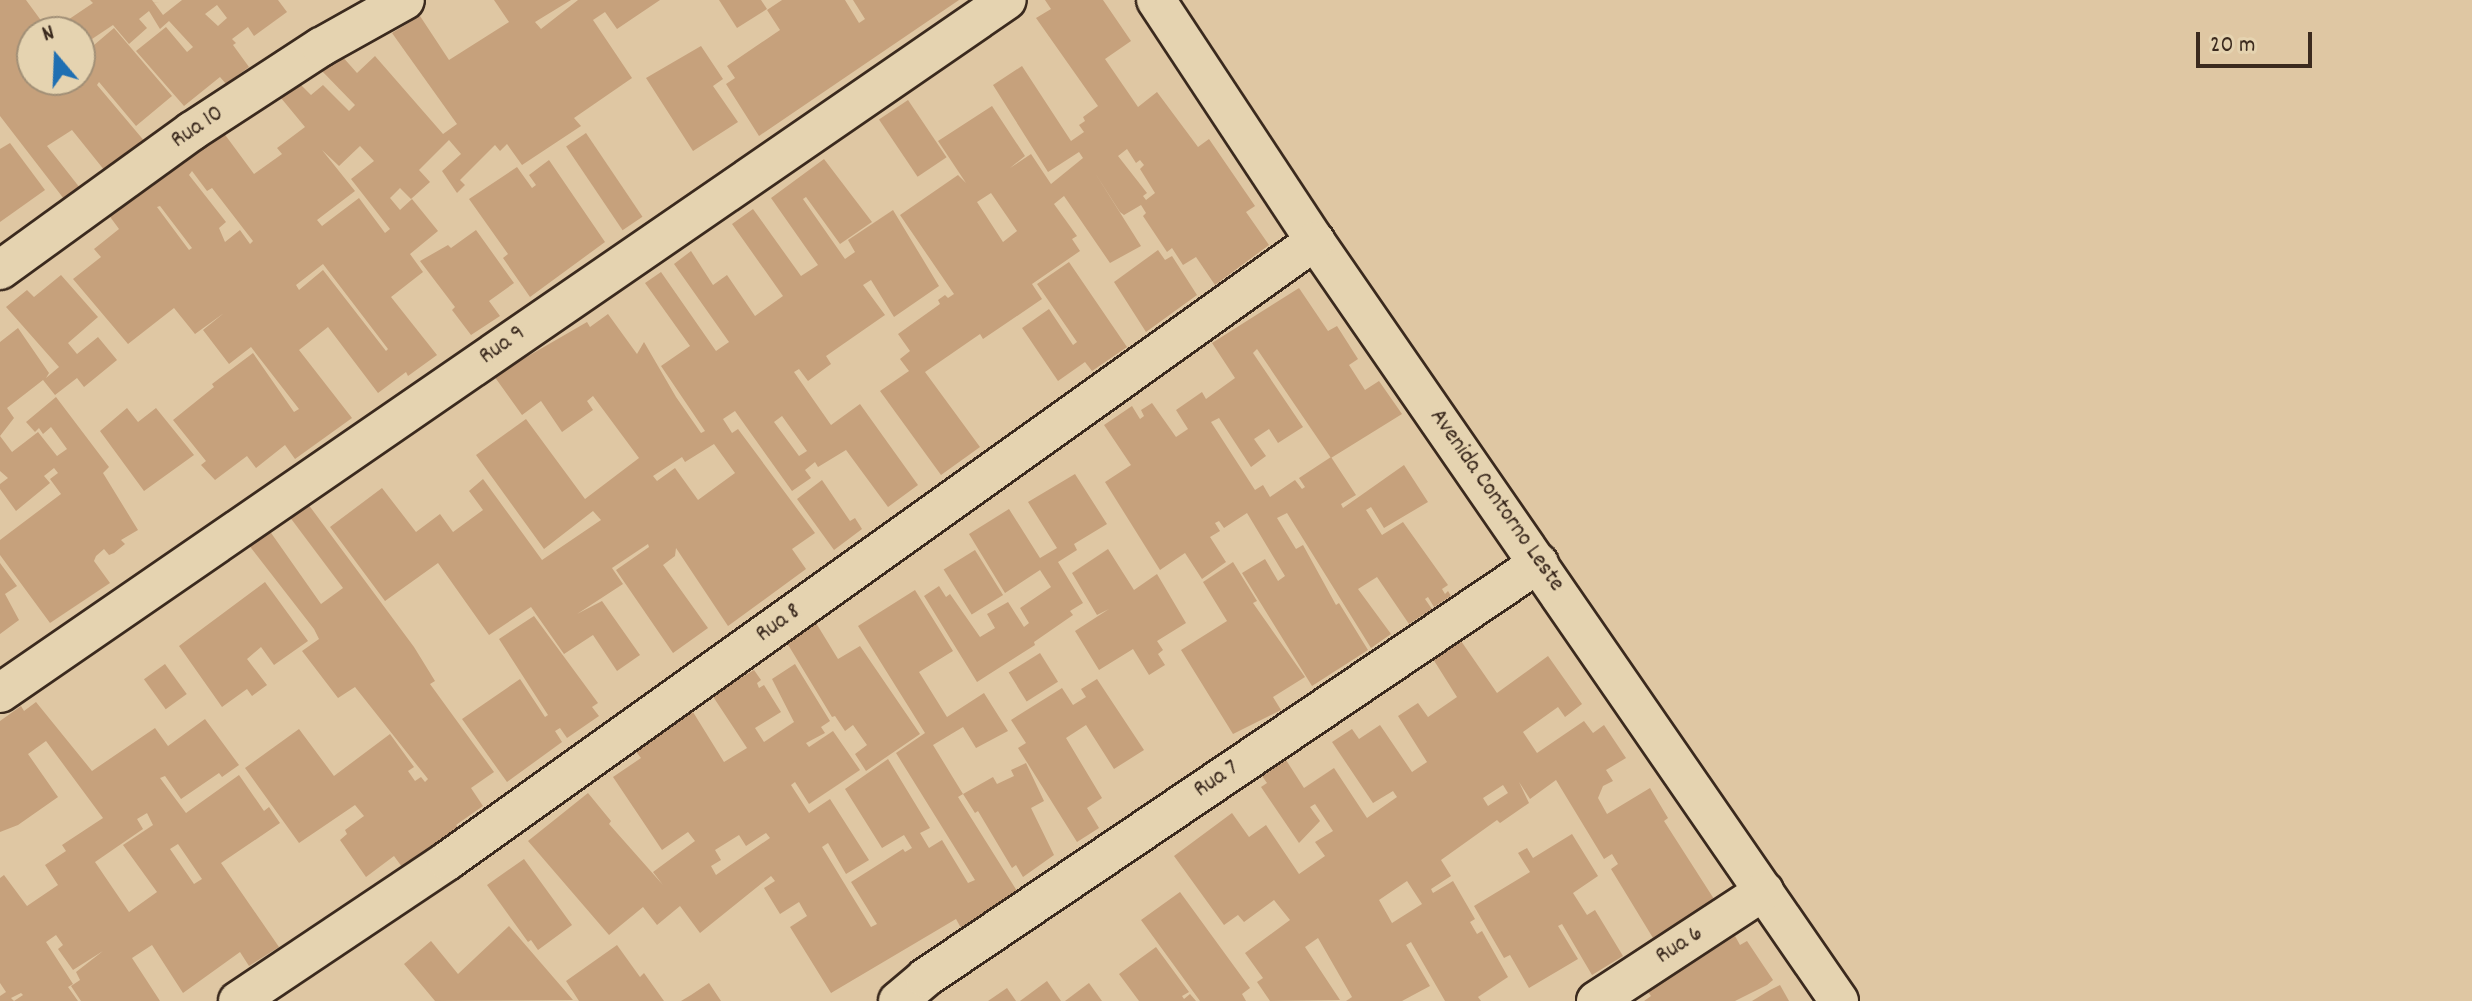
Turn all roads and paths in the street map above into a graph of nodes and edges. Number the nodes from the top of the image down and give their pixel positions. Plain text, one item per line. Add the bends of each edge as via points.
1 (405, 0) edge
2 (1007, 0) edge
3 (1156, 0) edge
4 (1315, 241) junction
5 (0, 270) edge
6 (1539, 563) junction
7 (0, 693) edge
8 (1764, 891) junction
9 (238, 1001) edge
10 (898, 1001) edge
11 (1596, 1001) edge
12 (1839, 1001) edge

1 - 5 street, Rua 10 via 192,131
2 - 7 street, Rua 9
3 - 4 street, Avenida Contorno Leste
4 - 6 street, Avenida Contorno Leste
4 - 9 street, Rua 8 via 447,861
6 - 8 street, Avenida Contorno Leste
6 - 10 street, Rua 7
8 - 11 street, Rua 6
8 - 12 street, Avenida Contorno Leste

